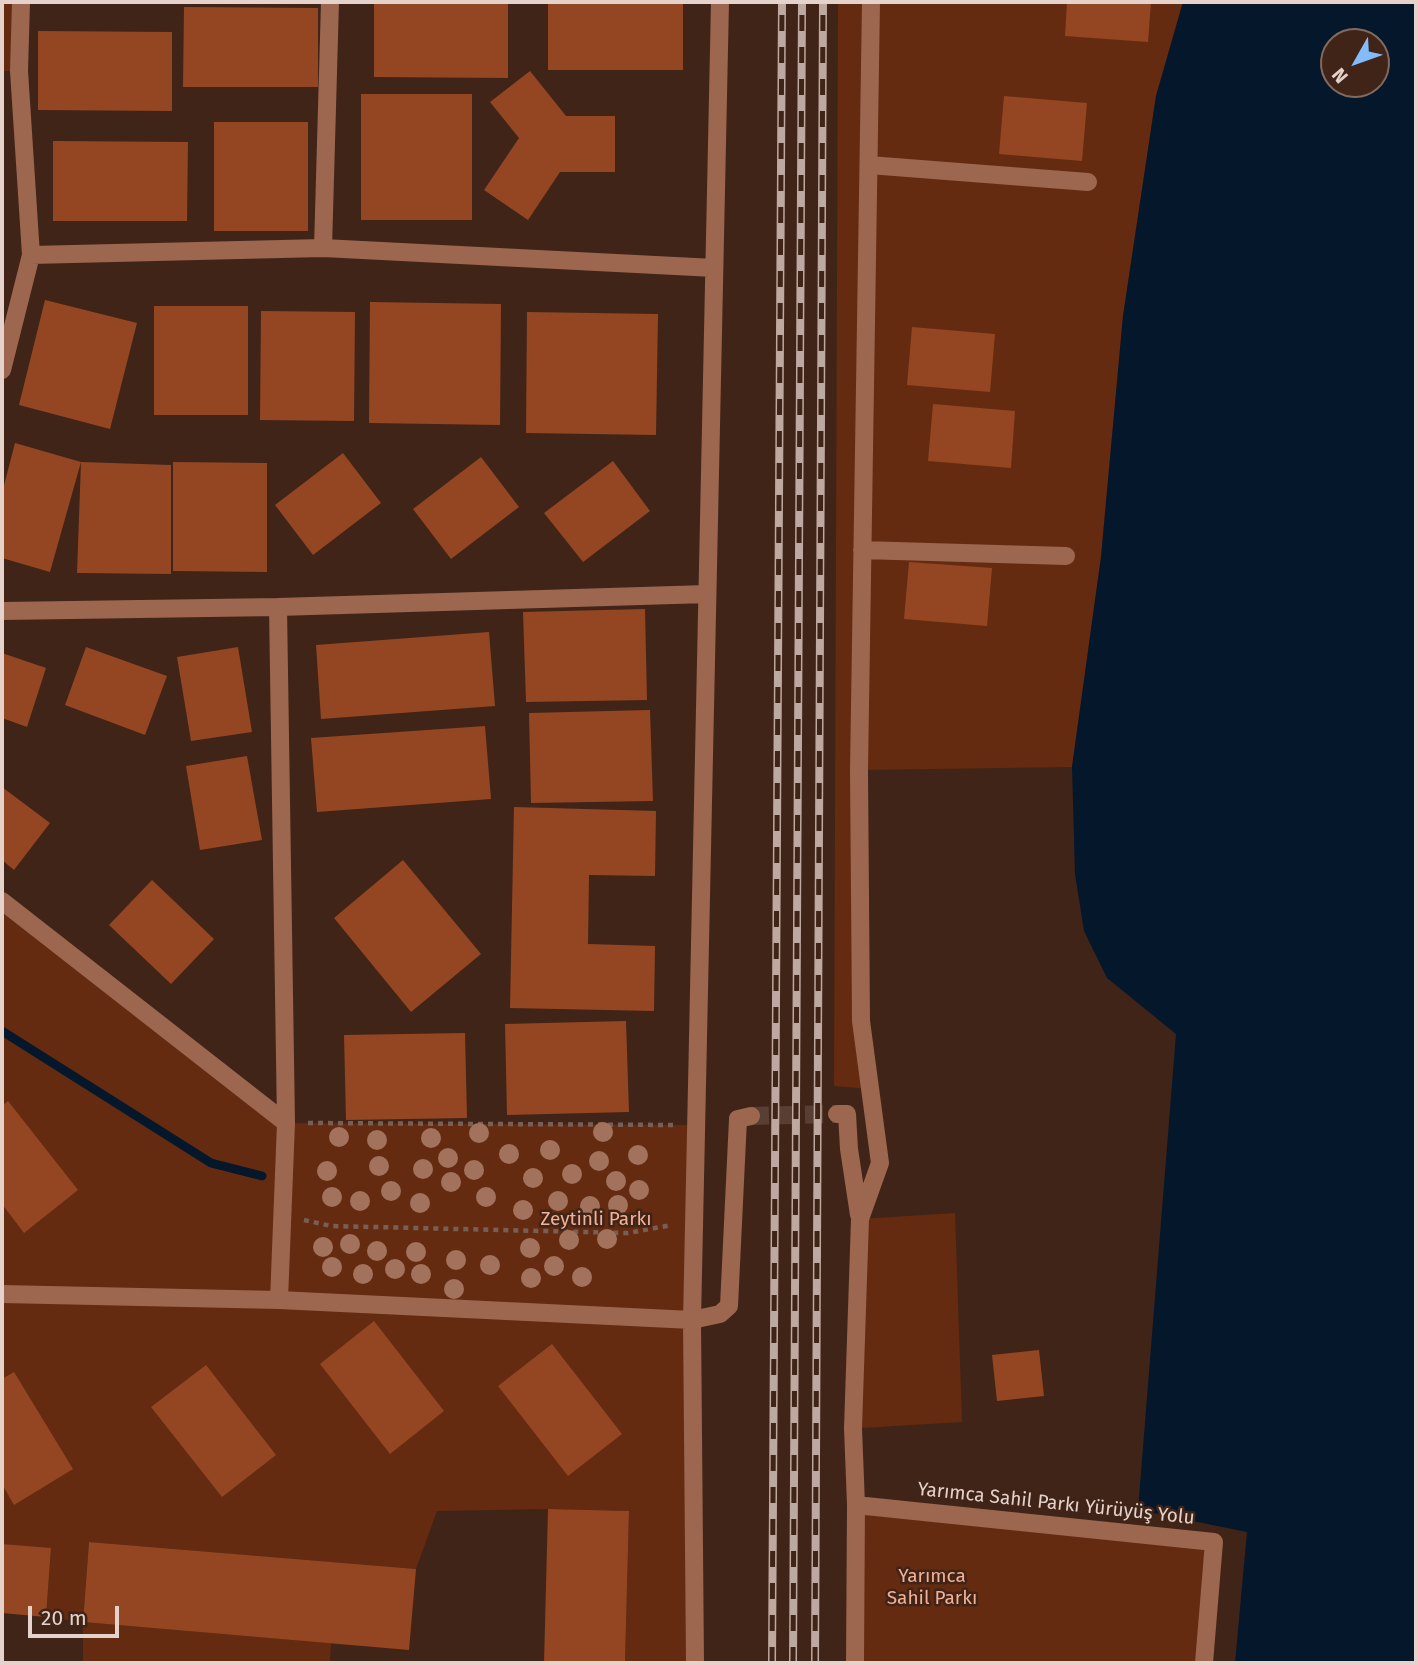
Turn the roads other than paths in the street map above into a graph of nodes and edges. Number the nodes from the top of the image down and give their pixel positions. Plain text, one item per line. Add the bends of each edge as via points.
1 (21, 2) edge
2 (330, 2) edge
3 (720, 2) edge
4 (871, 2) edge
5 (11, 71) edge
6 (869, 165) junction
7 (1088, 182) dead end
8 (323, 248) junction
9 (32, 254) junction
10 (714, 268) junction
11 (2, 370) edge
12 (862, 550) junction
13 (1066, 556) dead end
14 (707, 594) junction
15 (278, 607) junction
16 (2, 611) edge
17 (2, 901) edge
18 (837, 1114) dead end
19 (751, 1116) dead end
20 (286, 1123) junction
21 (860, 1219) junction
22 (2, 1294) edge
23 (279, 1300) junction
24 (692, 1320) junction
25 (856, 1505) junction
26 (695, 1663) edge
27 (855, 1663) edge
28 (1204, 1663) edge

1 - 5 street
2 - 8 street
3 - 10 street
4 - 6 street
5 - 9 street
6 - 7 street
6 - 12 street
8 - 9 street
8 - 10 street
9 - 11 street
10 - 14 street
12 - 13 street
12 - 21 street via 860,1021 880,1163
14 - 15 street
14 - 24 street
15 - 16 street
15 - 20 street
17 - 20 street
18 - 21 street via 847,1114
19 - 24 street via 738,1119 729,1307 720,1314
20 - 23 street
21 - 25 street via 853,1428
22 - 23 street
23 - 24 street
24 - 26 street
25 - 27 street
25 - 28 street, Yarımca Sahil Parkı Yürüyüş Yolu via 1214,1542

